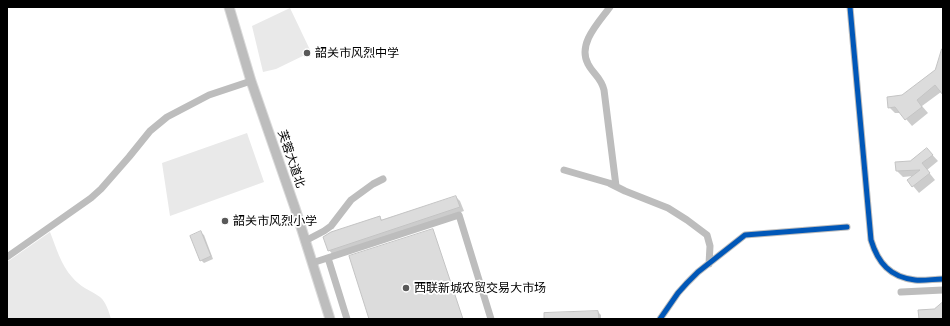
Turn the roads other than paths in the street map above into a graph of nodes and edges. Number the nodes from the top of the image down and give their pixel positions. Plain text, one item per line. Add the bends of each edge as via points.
1 (229, 7) edge
2 (610, 7) edge
3 (850, 7) edge
4 (251, 81) junction
5 (564, 170) dead end
6 (383, 179) dead end
7 (616, 186) junction
8 (847, 227) dead end
9 (305, 241) junction
10 (7, 257) edge
11 (328, 258) junction
12 (312, 263) junction
13 (708, 264) junction
14 (943, 279) edge
15 (943, 290) edge
16 (901, 292) dead end
17 (330, 319) edge
18 (347, 319) edge
19 (491, 319) edge
20 (660, 319) edge

1 - 4 main road, 芙蓉大道北
2 - 7 street via 586,41 585,51 587,64 602,82 604,90
3 - 14 street via 871,240 874,250 886,268 903,278
4 - 9 main road, 芙蓉大道北
4 - 10 street via 209,94 167,117 150,131 91,198
5 - 7 street
6 - 9 street via 351,200 331,226
7 - 13 street via 668,208 707,235 710,246
8 - 13 street via 745,235
9 - 12 main road, 芙蓉大道北
11 - 12 street
11 - 18 street
11 - 19 street via 459,215
12 - 17 main road, 芙蓉大道北
13 - 20 street via 682,288
15 - 16 street

